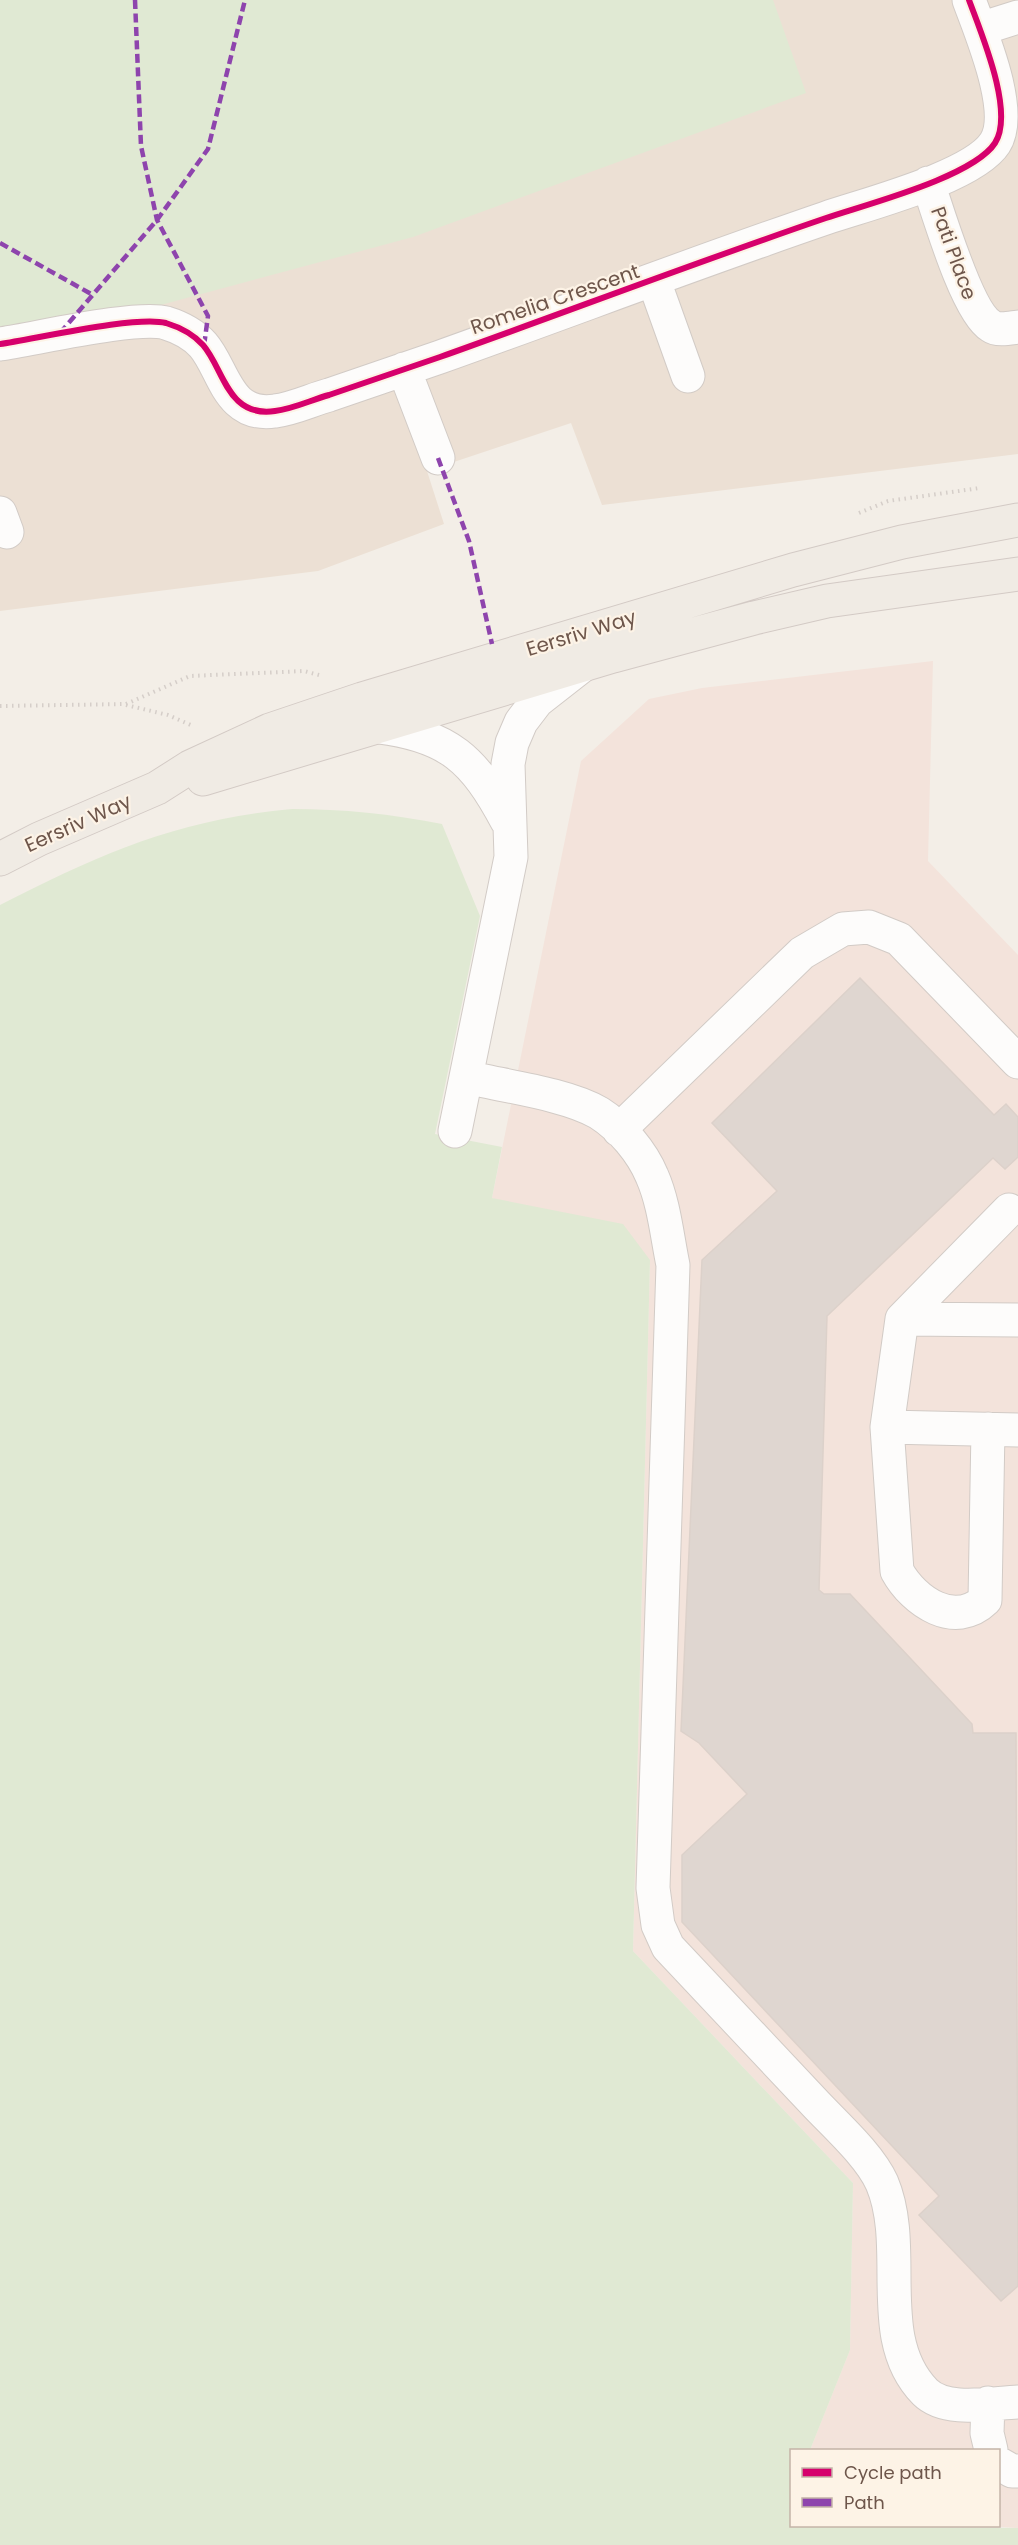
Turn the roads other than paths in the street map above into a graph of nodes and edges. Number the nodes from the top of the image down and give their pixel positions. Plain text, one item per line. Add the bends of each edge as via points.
1 (975, 15) edge
2 (1018, 17) edge
3 (928, 183) junction
4 (654, 281) junction
5 (1018, 327) edge
6 (0, 344) edge
7 (404, 369) junction
8 (688, 376) dead end
9 (438, 458) dead end
10 (1018, 520) edge
11 (1018, 574) edge
12 (583, 665) junction
13 (379, 727) junction
14 (157, 788) junction
15 (509, 825) junction
16 (0, 860) edge
17 (1018, 1062) edge
18 (466, 1077) junction
19 (619, 1130) junction
20 (455, 1131) dead end
21 (1009, 1210) dead end
22 (902, 1319) junction
23 (1018, 1320) edge
24 (887, 1427) junction
25 (1003, 1430) edge
26 (1003, 2403) edge
27 (991, 2449) edge
28 (1000, 2464) edge
29 (1018, 2471) edge

1 - 2 street
1 - 3 street, Romelia Crescent via 1002,109 997,140 974,164
3 - 4 street, Romelia Crescent
3 - 5 street, Pati Place via 974,309 991,326
4 - 7 street, Romelia Crescent
4 - 8 street, Romelia Crescent
6 - 7 street, Romelia Crescent via 113,326 166,323 204,346 223,384 237,399 247,406 273,412
7 - 9 street
10 - 14 main road, Eersriv Way via 902,542 793,570 362,699 270,730 190,767
11 - 12 main road, Eersriv Way via 827,601
12 - 13 main road, Eersriv Way
12 - 15 street via 537,701 521,722 508,764
13 - 14 main road, Eersriv Way via 204,779
13 - 15 street via 411,731 450,748 488,786
14 - 16 main road, Eersriv Way
15 - 18 street via 511,857
17 - 19 street via 899,939 869,927 843,929 802,953
18 - 19 street via 564,1100 598,1113
18 - 20 street
19 - 26 street via 652,1176 673,1265 653,1888 658,1926 668,1947 841,2131 881,2181 894,2235 898,2338 906,2369 927,2395 950,2404
21 - 22 street
22 - 23 street
22 - 24 street
24 - 25 street
24 - 25 street via 897,1571 901,1580 927,1604 955,1614 978,1607 985,1600
26 - 27 street via 987,2433
28 - 29 street

